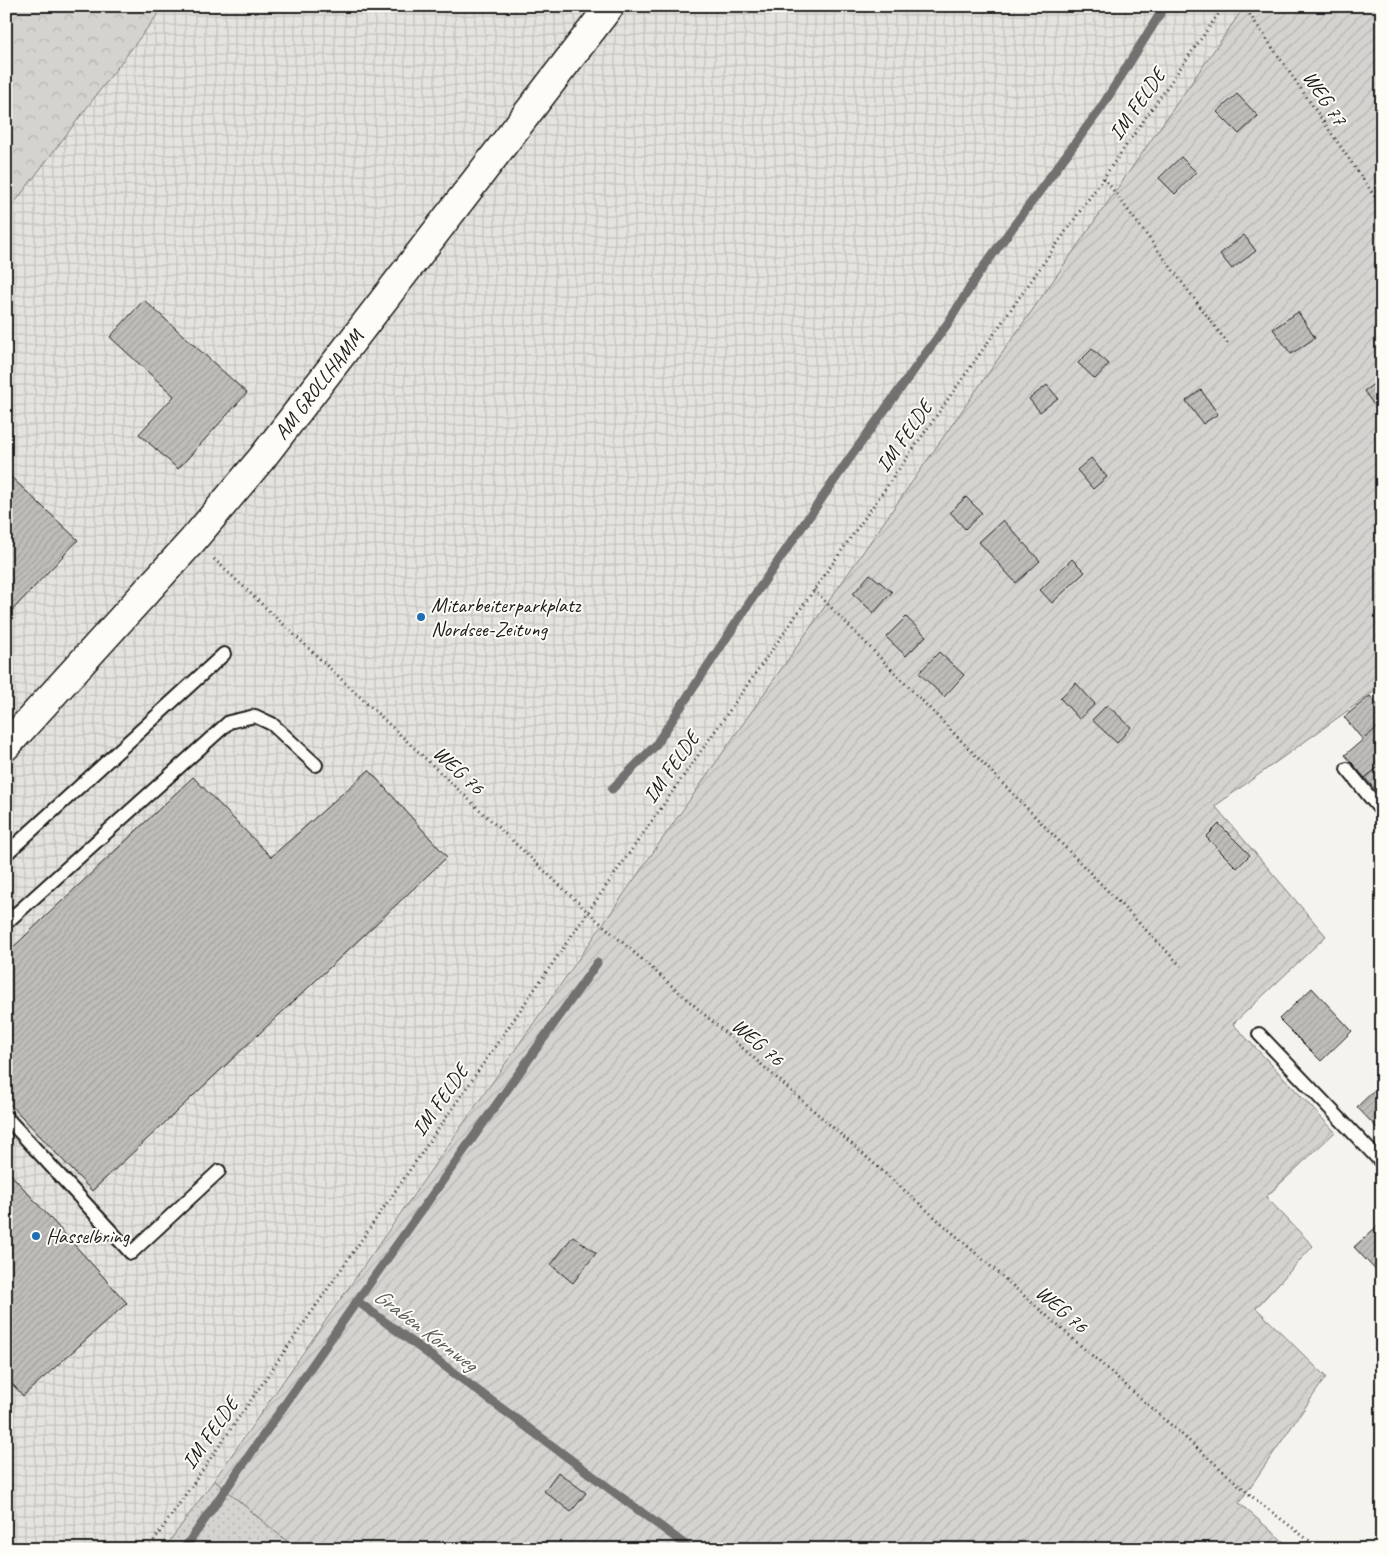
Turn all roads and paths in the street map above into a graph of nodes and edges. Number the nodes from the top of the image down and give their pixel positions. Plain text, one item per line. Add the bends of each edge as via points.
1 (610, 6) edge
2 (1224, 6) edge
3 (1244, 6) edge
4 (1104, 178) junction
5 (1382, 207) edge
6 (1228, 344) dead end
7 (193, 540) junction
8 (814, 590) junction
9 (224, 654) dead end
10 (6, 746) edge
11 (316, 765) dead end
12 (1347, 769) dead end
13 (1382, 812) edge
14 (6, 854) edge
15 (588, 912) junction
16 (7, 921) edge
17 (1181, 966) dead end
18 (1259, 1034) dead end
19 (6, 1117) edge
20 (1382, 1163) edge
21 (219, 1171) dead end
22 (148, 1549) edge
23 (1320, 1549) edge

1 - 7 street, AM GROLLHAMM via 262,458
2 - 4 path, IM FELDE
3 - 5 path, WEG 77
4 - 6 path
4 - 8 path, IM FELDE
7 - 10 street, AM GROLLHAMM
7 - 15 path, WEG 76
8 - 15 path, IM FELDE
8 - 17 path
9 - 14 lane
11 - 16 lane via 272,724 255,716 229,722
12 - 13 lane
15 - 22 path, IM FELDE
15 - 23 path, WEG 76 via 1255,1499
18 - 20 lane
19 - 21 lane via 131,1253

